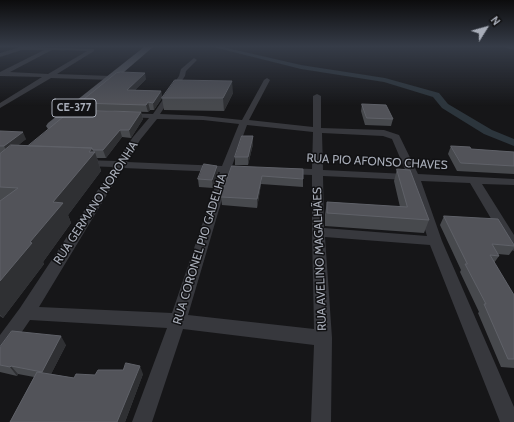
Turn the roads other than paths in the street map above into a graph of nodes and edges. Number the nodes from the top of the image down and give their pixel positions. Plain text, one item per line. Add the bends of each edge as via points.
1 (16, 67) edge
2 (65, 67) edge
3 (124, 67) edge
4 (187, 67) edge
5 (1, 75) edge
6 (50, 76) junction
7 (110, 78) junction
8 (267, 80) dead end
9 (317, 96) dead end
10 (0, 106) edge
11 (68, 113) junction
12 (84, 114) edge
13 (116, 115) edge
14 (155, 116) junction
15 (244, 122) junction
16 (317, 130) junction
17 (46, 132) edge
18 (74, 162) edge
19 (120, 164) junction
20 (225, 170) junction
21 (256, 170) edge
22 (279, 171) edge
23 (318, 172) junction
24 (414, 177) junction
25 (474, 180) junction
26 (514, 182) edge
27 (318, 232) junction
28 (436, 241) junction
29 (514, 246) edge
30 (26, 313) junction
31 (178, 321) junction
32 (323, 338) junction
33 (0, 349) edge
34 (142, 422) edge
35 (321, 422) edge
36 (510, 422) edge

1 - 5 street
2 - 6 street
3 - 7 main road, CE-377
4 - 14 street, RUA GERMANO NORONHA
5 - 6 street
6 - 7 street
6 - 10 street
7 - 11 main road, CE-377
8 - 15 street, RUA CORONEL PIO GADELHA
9 - 16 street, RUA AVELINO MAGALHÃES
11 - 12 street
11 - 17 main road, CE-377
13 - 14 street
14 - 15 street
14 - 19 street, RUA GERMANO NORONHA
15 - 16 street
15 - 20 street, RUA CORONEL PIO GADELHA
16 - 23 street, RUA AVELINO MAGALHÃES
16 - 24 street via 392,134 398,140
18 - 19 street
19 - 20 street
19 - 30 street, RUA GERMANO NORONHA
20 - 21 street
20 - 31 street, RUA CORONEL PIO GADELHA
22 - 23 street, RUA PIO AFONSO CHAVES
23 - 24 street, RUA PIO AFONSO CHAVES
23 - 27 street, RUA AVELINO MAGALHÃES
24 - 25 street, RUA PIO AFONSO CHAVES
24 - 28 street
25 - 26 street, RUA PIO AFONSO CHAVES
25 - 29 street
27 - 28 street
27 - 32 street, RUA AVELINO MAGALHÃES
28 - 36 street
30 - 31 street
30 - 33 street, RUA GERMANO NORONHA
31 - 32 street
31 - 34 street, RUA CORONEL PIO GADELHA
32 - 35 street, RUA AVELINO MAGALHÃES

